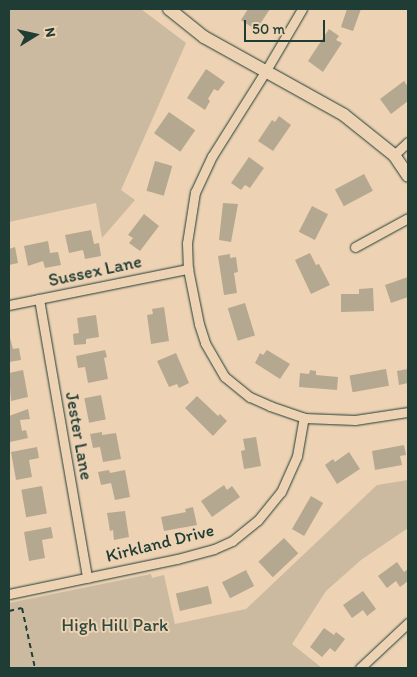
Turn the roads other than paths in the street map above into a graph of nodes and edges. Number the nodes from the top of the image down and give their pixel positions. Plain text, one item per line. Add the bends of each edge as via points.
1 (169, 9) edge
2 (302, 9) edge
3 (266, 72) junction
4 (408, 142) edge
5 (394, 155) junction
6 (408, 176) edge
7 (408, 218) edge
8 (355, 247) dead end
9 (188, 269) junction
10 (39, 299) junction
11 (9, 305) edge
12 (408, 412) edge
13 (304, 418) junction
14 (87, 578) junction
15 (9, 594) edge
16 (408, 622) edge
17 (360, 668) edge

1 - 3 street via 204,37
2 - 3 street
3 - 5 street via 344,115
3 - 9 street via 201,176 190,213
4 - 5 street
5 - 6 street
7 - 8 street
9 - 10 street, Sussex Lane
9 - 13 street via 205,343 225,376 250,397
10 - 11 street, Sussex Lane
10 - 14 street, Jester Lane
12 - 13 street via 355,420
13 - 14 street, Kirkland Drive via 297,456 288,479 271,506 247,530 232,541 198,554
14 - 15 street, Kirkland Drive
16 - 17 street

